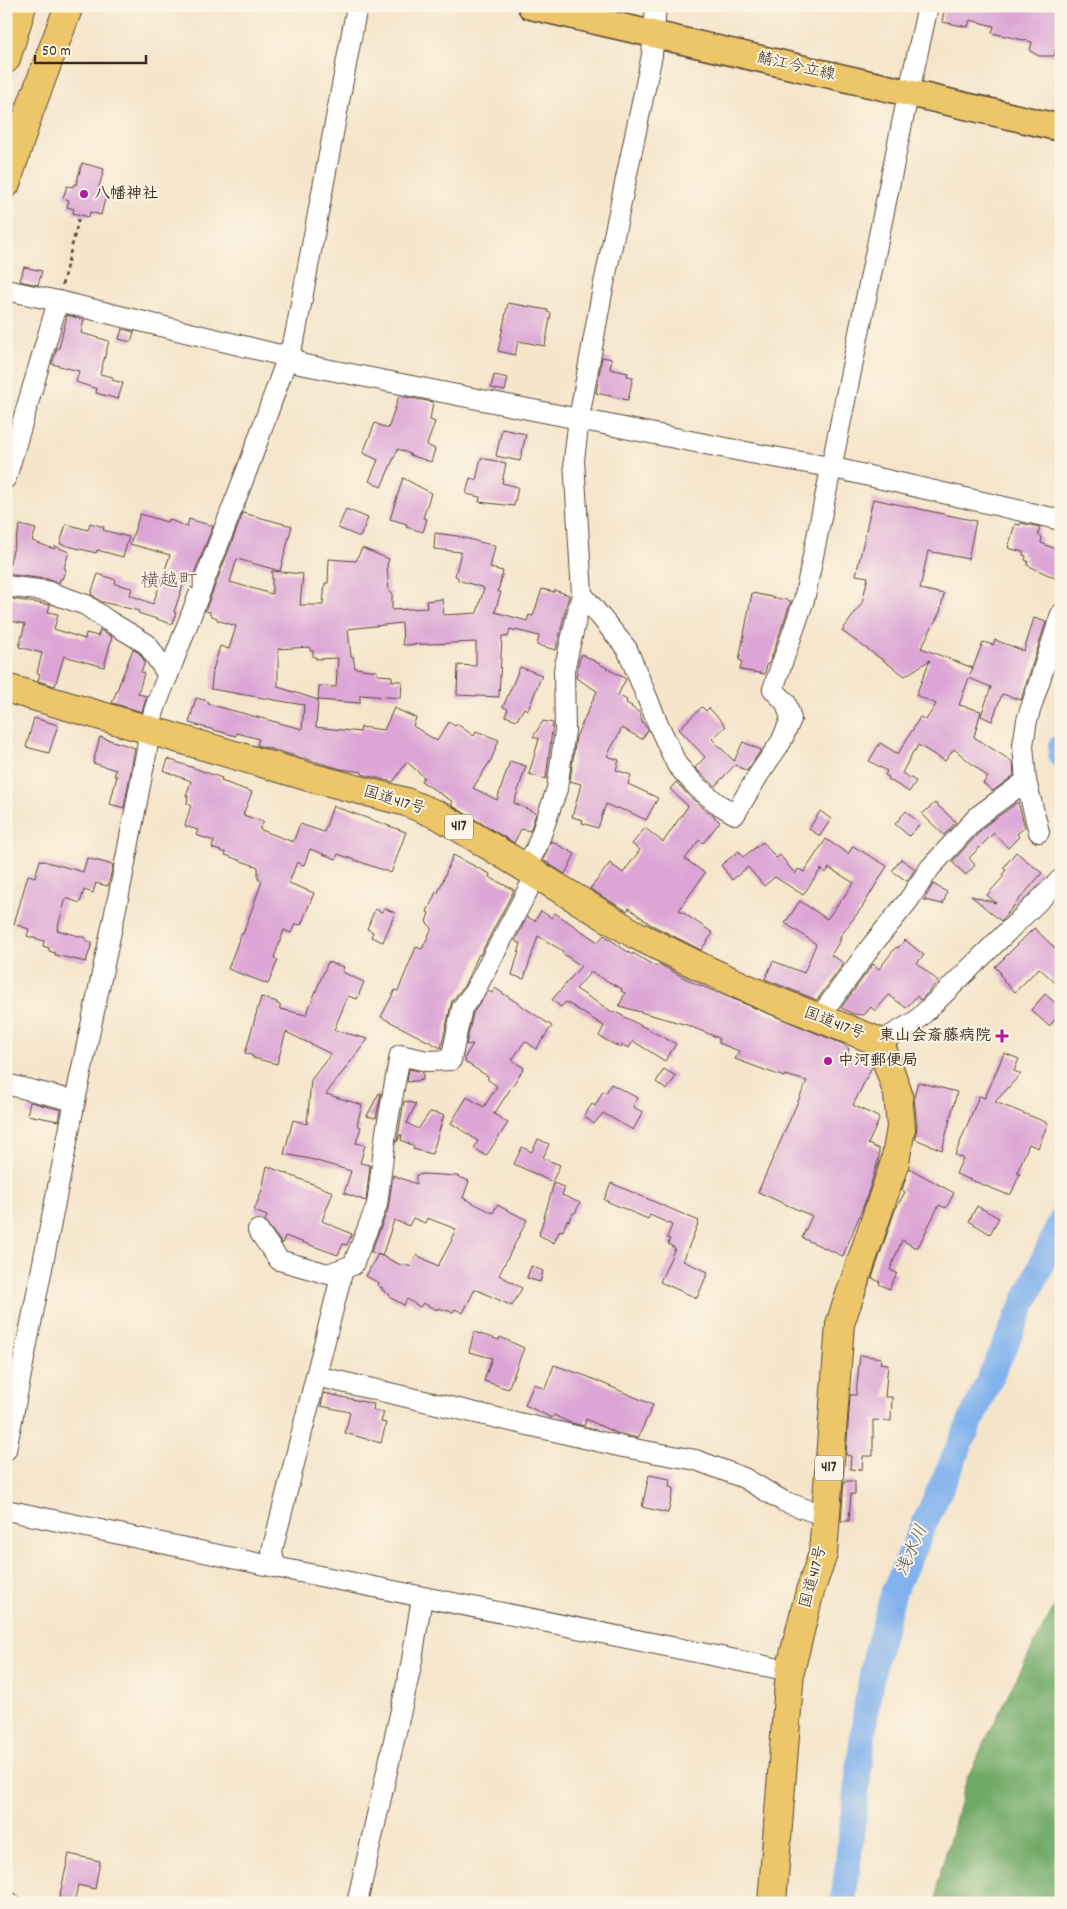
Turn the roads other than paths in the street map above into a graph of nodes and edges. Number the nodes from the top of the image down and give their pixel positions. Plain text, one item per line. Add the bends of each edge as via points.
1 (49, 6) edge
2 (69, 6) edge
3 (356, 6) edge
4 (532, 6) edge
5 (656, 6) edge
6 (928, 6) edge
7 (21, 7) edge
8 (654, 34) junction
9 (6, 59) edge
10 (908, 93) junction
11 (1061, 128) edge
12 (6, 150) edge
13 (6, 184) edge
14 (6, 290) edge
15 (58, 301) junction
16 (289, 352) junction
17 (579, 418) junction
18 (830, 467) junction
19 (6, 478) edge
20 (1061, 520) edge
21 (6, 586) edge
22 (582, 594) junction
23 (1061, 614) edge
24 (168, 675) junction
25 (6, 688) edge
26 (148, 729) junction
27 (1026, 781) junction
28 (1039, 832) dead end
29 (531, 870) junction
30 (1061, 879) edge
31 (818, 1019) junction
32 (880, 1042) junction
33 (6, 1084) edge
34 (75, 1101) junction
35 (258, 1230) dead end
36 (343, 1269) junction
37 (316, 1376) junction
38 (6, 1450) edge
39 (6, 1510) edge
40 (826, 1516) junction
41 (275, 1567) junction
42 (422, 1597) junction
43 (790, 1672) junction
44 (357, 1903) edge
45 (772, 1903) edge

1 - 12 highway
2 - 13 highway
3 - 16 street via 295,336
4 - 8 main road, 鯖江今立線
5 - 8 street
6 - 10 street
7 - 9 highway
8 - 10 main road, 鯖江今立線
8 - 17 street
10 - 11 main road, 鯖江今立線
10 - 18 street
14 - 15 street
15 - 16 street via 280,355
15 - 19 street
16 - 17 street via 300,364
16 - 24 street
17 - 18 street
17 - 22 street via 574,460
18 - 20 street
18 - 22 street via 804,600 773,689 786,703 791,719 782,742 736,814 704,793 677,765 627,649
21 - 24 street via 46,592 86,605 147,644
22 - 29 street via 564,670 565,731 556,789
23 - 27 street via 1027,720 1023,745
24 - 26 street
25 - 26 highway, 国道417号 / 417
26 - 29 highway, 国道417号 / 417 via 406,802 440,816
26 - 34 street via 120,889
27 - 28 street
27 - 31 street via 978,816 930,868 908,902
29 - 31 highway, 国道417号 / 417 via 636,935
29 - 36 street via 474,992 462,1008 451,1060 427,1061 400,1055 386,1132 378,1205 353,1265
30 - 32 street via 916,1021
31 - 32 highway, 国道417号 / 417
32 - 40 highway, 国道417号 / 417 via 898,1094 901,1128 895,1162 840,1324
33 - 34 street
34 - 38 street
35 - 36 street via 279,1260 328,1274
36 - 37 street
37 - 40 street via 623,1447 696,1460 744,1478 783,1502
37 - 41 street via 272,1550
39 - 41 street
40 - 43 highway, 国道417号 / 417 via 823,1554 810,1591
41 - 42 street
42 - 43 street
42 - 44 street via 412,1666
43 - 45 highway, 国道417号 / 417

